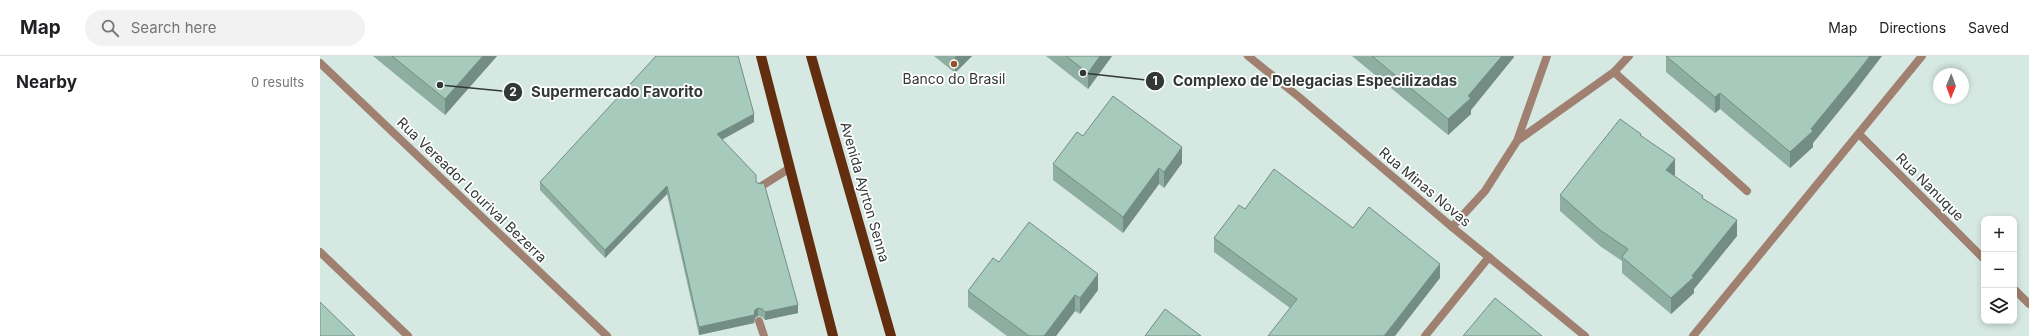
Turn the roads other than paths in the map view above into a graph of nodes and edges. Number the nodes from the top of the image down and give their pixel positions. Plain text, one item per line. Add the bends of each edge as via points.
1 (761, 56) edge
2 (811, 56) edge
3 (1248, 56) edge
4 (1547, 56) edge
5 (1629, 56) edge
6 (1922, 56) edge
7 (320, 63) edge
8 (1614, 72) junction
9 (1859, 134) junction
10 (1517, 141) junction
11 (790, 168) junction
12 (760, 187) edge
13 (1747, 191) dead end
14 (1452, 227) junction
15 (320, 252) edge
16 (1981, 256) edge
17 (1489, 257) junction
18 (2017, 292) edge
19 (2029, 304) edge
20 (759, 321) dead end
21 (408, 336) edge
22 (606, 336) edge
23 (764, 336) edge
24 (833, 336) edge
25 (891, 336) edge
26 (1425, 336) edge
27 (1585, 336) edge
28 (1693, 336) edge

1 - 11 main road
2 - 25 main road, Avenida Ayrton Senna
3 - 14 street, Rua Minas Novas
4 - 10 street
5 - 8 street
6 - 9 street
7 - 22 street, Rua Vereador Lourival Bezerra
8 - 10 street
8 - 13 street
9 - 16 street, Rua Nanuque
9 - 28 street
10 - 14 street via 1485,191
11 - 12 street
11 - 24 main road
14 - 17 street, Rua Minas Novas
15 - 21 street
17 - 26 street
17 - 27 street, Rua Minas Novas
18 - 19 street
20 - 23 street

